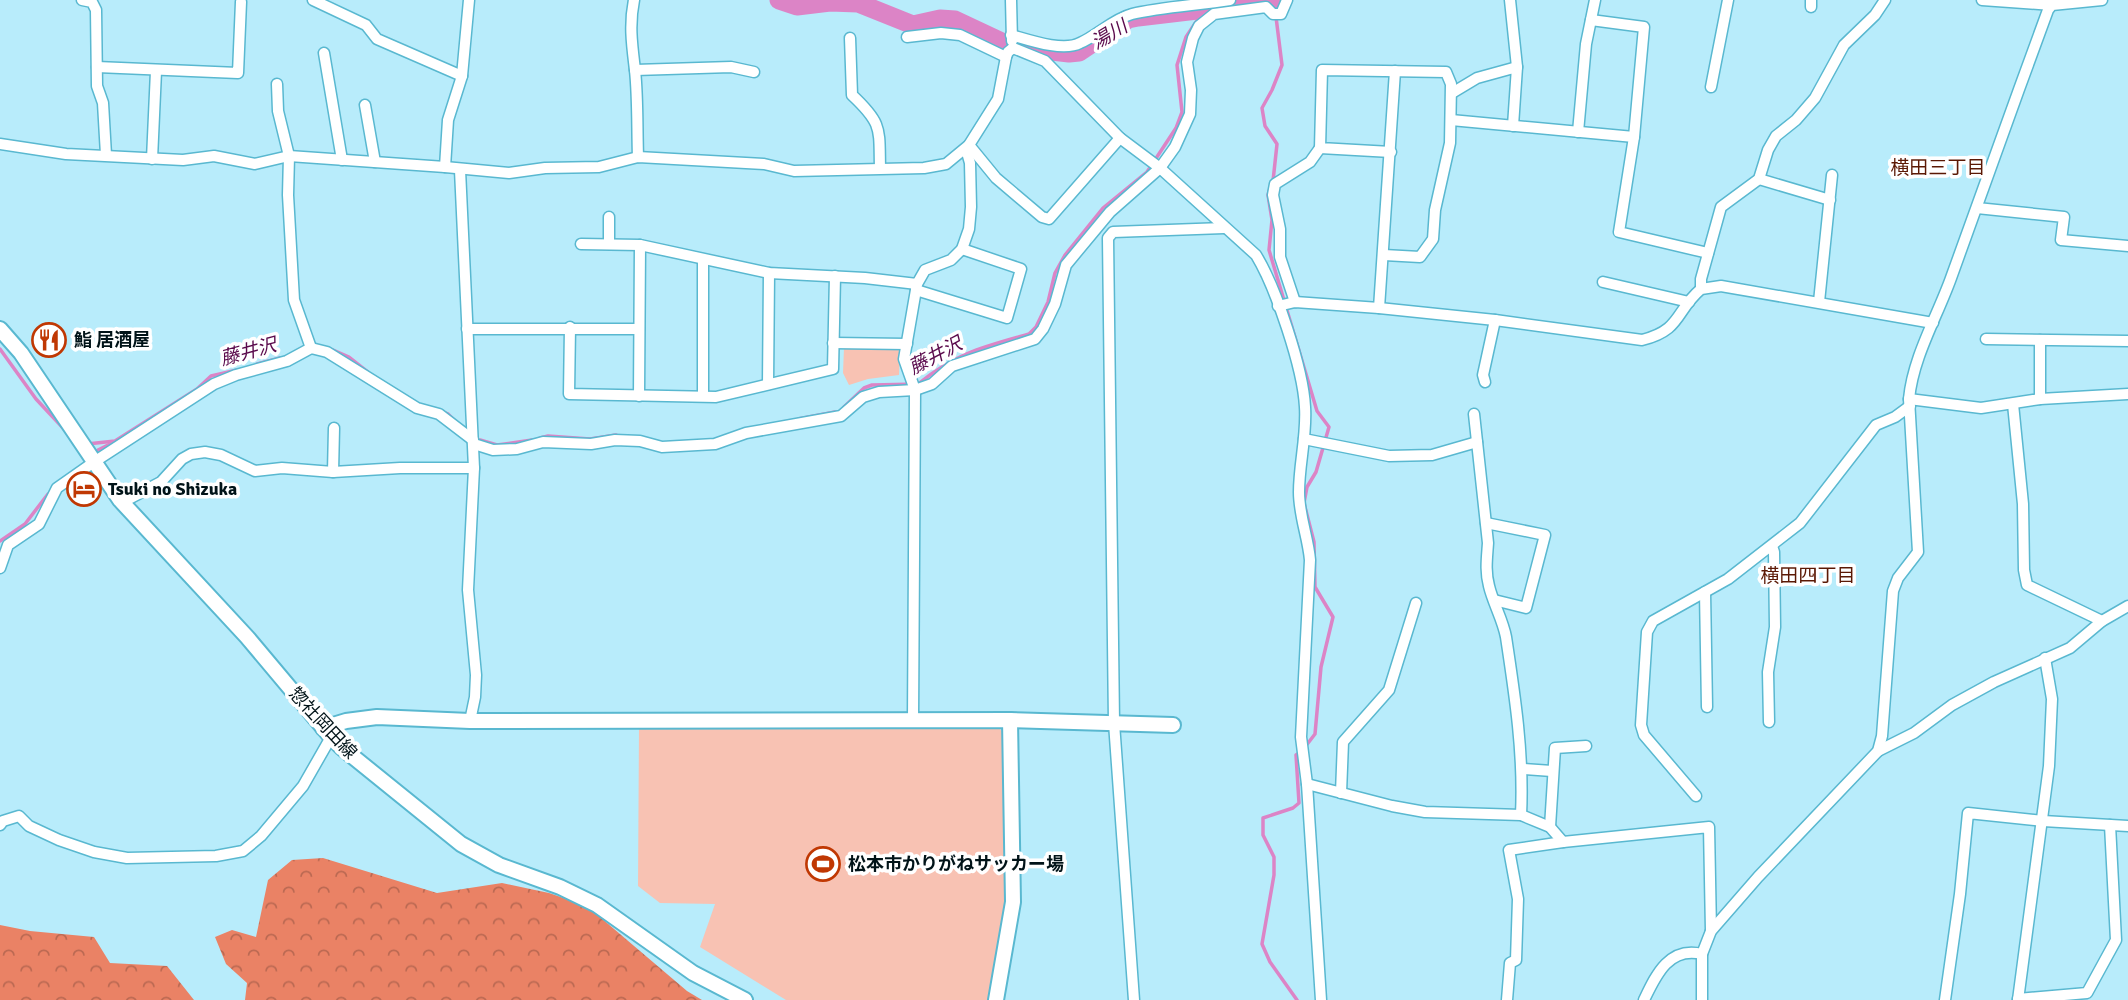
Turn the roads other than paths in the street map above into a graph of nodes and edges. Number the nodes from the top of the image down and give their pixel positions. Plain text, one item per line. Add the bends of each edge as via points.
1 (82, 0) edge
2 (469, 0) edge
3 (634, 0) edge
4 (1011, 0) edge
5 (1230, 0) edge
6 (1287, 0) edge
7 (1510, 0) edge
8 (1595, 0) edge
9 (1728, 0) edge
10 (1885, 0) edge
11 (1982, 0) edge
12 (2102, 0) edge
13 (319, 1) edge
14 (241, 2) dead end
15 (2052, 5) junction
16 (1591, 20) junction
17 (1011, 35) junction
18 (907, 37) dead end
19 (850, 38) dead end
20 (1013, 48) junction
21 (324, 53) dead end
22 (1006, 57) junction
23 (97, 67) junction
24 (1517, 67) junction
25 (635, 70) junction
26 (156, 71) junction
27 (1395, 71) junction
28 (754, 72) dead end
29 (462, 76) junction
30 (277, 84) dead end
31 (1711, 87) dead end
32 (1452, 93) junction
33 (365, 105) dead end
34 (1451, 120) junction
35 (1513, 126) junction
36 (1578, 132) junction
37 (1634, 137) junction
38 (1120, 138) junction
39 (0, 144) edge
40 (967, 147) junction
41 (1320, 148) junction
42 (1391, 152) junction
43 (106, 155) junction
44 (289, 156) junction
45 (638, 157) junction
46 (152, 159) junction
47 (342, 160) junction
48 (375, 162) junction
49 (445, 167) junction
50 (880, 168) junction
51 (1160, 168) junction
52 (460, 170) junction
53 (1832, 175) dead end
54 (1759, 179) junction
55 (1830, 200) junction
56 (1977, 208) junction
57 (609, 217) dead end
58 (1224, 228) junction
59 (580, 244) dead end
60 (609, 244) junction
61 (640, 245) junction
62 (2128, 246) edge
63 (962, 249) junction
64 (1708, 253) junction
65 (1384, 255) junction
66 (704, 260) junction
67 (769, 273) junction
68 (835, 276) junction
69 (1603, 282) dead end
70 (916, 287) junction
71 (1701, 289) junction
72 (1295, 302) junction
73 (1689, 302) junction
74 (1819, 302) junction
75 (1278, 306) junction
76 (1379, 308) junction
77 (1495, 320) junction
78 (1933, 323) junction
79 (570, 327) junction
80 (639, 328) junction
81 (0, 329) edge
82 (467, 329) junction
83 (1986, 339) dead end
84 (2040, 340) junction
85 (2128, 341) edge
86 (833, 343) junction
87 (907, 344) junction
88 (310, 345) junction
89 (1485, 382) dead end
90 (768, 384) junction
91 (913, 385) junction
92 (2128, 394) edge
93 (639, 396) junction
94 (703, 397) junction
95 (2040, 399) junction
96 (1909, 403) junction
97 (2013, 404) junction
98 (1474, 414) dead end
99 (334, 428) dead end
100 (1304, 439) junction
101 (474, 442) junction
102 (1477, 442) junction
103 (94, 462) junction
104 (474, 468) junction
105 (333, 472) junction
106 (123, 502) junction
107 (1486, 523) junction
108 (1772, 546) junction
109 (0, 568) edge
110 (1705, 593) junction
111 (1494, 600) junction
112 (1416, 603) dead end
113 (2128, 606) edge
114 (2102, 621) junction
115 (2045, 658) junction
116 (1707, 707) dead end
117 (1010, 720) junction
118 (470, 721) junction
119 (913, 722) junction
120 (1769, 722) dead end
121 (1114, 723) junction
122 (1173, 724) dead end
123 (327, 732) junction
124 (1586, 746) dead end
125 (1878, 751) junction
126 (1523, 769) junction
127 (1552, 771) junction
128 (1307, 784) junction
129 (1341, 793) junction
130 (1696, 796) dead end
131 (1521, 815) junction
132 (2043, 821) junction
133 (0, 825) edge
134 (2110, 825) junction
135 (2128, 826) edge
136 (1550, 827) junction
137 (1563, 842) junction
138 (1711, 931) junction
139 (1702, 954) junction
140 (746, 1000) edge
141 (996, 1000) edge
142 (1134, 1000) edge
143 (1321, 1000) edge
144 (1507, 1000) edge
145 (1644, 1000) edge
146 (1702, 1000) edge
147 (1945, 1000) edge
148 (2018, 1000) edge

1 - 23 street via 92,2 96,10
2 - 29 street
3 - 25 street via 630,38
4 - 17 street
5 - 17 street via 1133,14 1071,47
6 - 51 street via 1281,14 1266,7 1214,14 1199,26 1187,62 1190,114
7 - 24 street
8 - 16 street
9 - 31 street
10 - 54 street via 1844,45 1815,98 1776,136
11 - 15 street
12 - 15 street
13 - 29 street via 366,25 377,38
14 - 26 street via 238,73
15 - 56 street
16 - 36 street
16 - 37 street via 1644,27
17 - 20 street
18 - 22 street via 960,35
19 - 50 street via 852,96 878,127
20 - 22 street
20 - 38 street via 1045,61
21 - 47 street
22 - 40 street via 998,99
23 - 26 street
23 - 43 street
24 - 32 street via 1477,78
24 - 35 street
25 - 28 street via 731,67
25 - 45 street
26 - 46 street
27 - 32 street via 1446,72
27 - 41 street via 1322,70
27 - 42 street
29 - 49 street via 448,120
30 - 44 street
32 - 34 street
33 - 48 street
34 - 35 street
34 - 65 street via 1433,239 1420,257
35 - 36 street
36 - 37 street
37 - 64 street via 1619,232
38 - 40 street via 1049,219 996,178
38 - 51 street
39 - 43 street
40 - 50 street via 946,164
40 - 63 street via 971,207
41 - 42 street
41 - 72 street via 1310,162 1275,184 1273,195 1280,257
42 - 65 street
43 - 46 street
44 - 46 street via 255,164 214,156
44 - 47 street
44 - 88 street via 295,300
45 - 50 street via 764,164 794,171
45 - 52 street via 598,167 509,173
47 - 48 street
48 - 49 street
49 - 52 street
51 - 58 street
51 - 91 street via 1110,212 1066,265 1055,304 1035,339 952,366 932,384
52 - 82 street
53 - 55 street
54 - 55 street
54 - 64 street via 1721,207
55 - 74 street
56 - 62 street via 2064,217 2061,240
56 - 78 street
57 - 60 street
58 - 75 street via 1256,255
58 - 121 street via 1113,232 1108,238
59 - 60 street
60 - 61 street
61 - 66 street
61 - 80 street
63 - 70 street via 951,260 925,270
63 - 70 street via 1021,269 1007,318
64 - 71 street
65 - 76 street
66 - 67 street
66 - 94 street
67 - 68 street
67 - 90 street
68 - 70 street
68 - 86 street
69 - 73 street
70 - 87 street
71 - 73 street
71 - 74 street via 1721,286
72 - 75 street
72 - 76 street
73 - 77 street via 1670,329 1642,340
74 - 78 street
75 - 100 street via 1302,377
76 - 77 street
77 - 89 street
78 - 96 street via 1910,383
79 - 80 street
79 - 82 street
79 - 93 street via 569,394
80 - 93 street
81 - 103 street, 惣社岡田線
82 - 101 street
83 - 84 street
84 - 85 street
84 - 95 street
86 - 87 street
86 - 90 street via 833,369
87 - 91 street via 904,359
88 - 101 street via 417,408 439,414
88 - 103 street via 287,361 214,384
90 - 94 street
91 - 101 street via 863,397 841,416 746,433 715,444 662,447 615,440 543,442 493,450
91 - 119 street
92 - 95 street
93 - 94 street
95 - 97 street
96 - 97 street via 1981,408
96 - 108 street via 1895,417 1877,425 1800,523
96 - 125 street via 1918,552 1893,591
97 - 114 street via 2027,585
98 - 102 street
99 - 105 street
100 - 102 street via 1389,456 1432,455
100 - 128 street via 1299,491 1310,561 1301,737
101 - 104 street
102 - 107 street
103 - 106 street, 惣社岡田線
103 - 109 street via 57,488 38,524 8,545
104 - 105 street
104 - 118 street via 468,590 476,675
105 - 106 street via 255,471 205,452 182,458 161,482
106 - 123 street, 惣社岡田線
107 - 111 street via 1486,564
107 - 111 street via 1545,535 1526,608
108 - 110 street
108 - 120 street via 1775,627 1768,672
110 - 116 street
110 - 130 street via 1653,621 1647,632 1641,725 1644,735
111 - 126 street via 1505,634
112 - 129 street via 1389,690 1343,742
113 - 114 street
114 - 115 street via 2070,648
115 - 125 street via 1952,705 1914,733
115 - 132 street via 2052,699
117 - 119 street
117 - 121 street
117 - 141 street via 1013,902
118 - 119 street
118 - 123 street via 346,720
121 - 122 street
121 - 142 street
123 - 133 street via 303,786 243,852 127,858 59,840 19,816
123 - 140 street, 惣社岡田線 via 480,857 597,905 693,972
124 - 127 street via 1555,748
125 - 138 street
126 - 127 street
126 - 131 street
127 - 136 street
128 - 129 street
128 - 143 street
129 - 131 street via 1425,812
131 - 136 street
132 - 134 street
132 - 147 street via 1968,813
132 - 148 street
134 - 135 street
134 - 148 street via 2116,940 2087,993
136 - 137 street
137 - 138 street via 1709,827
137 - 144 street via 1509,850 1518,899 1516,960 1510,963
138 - 139 street
139 - 145 street via 1690,951 1659,969
139 - 146 street

